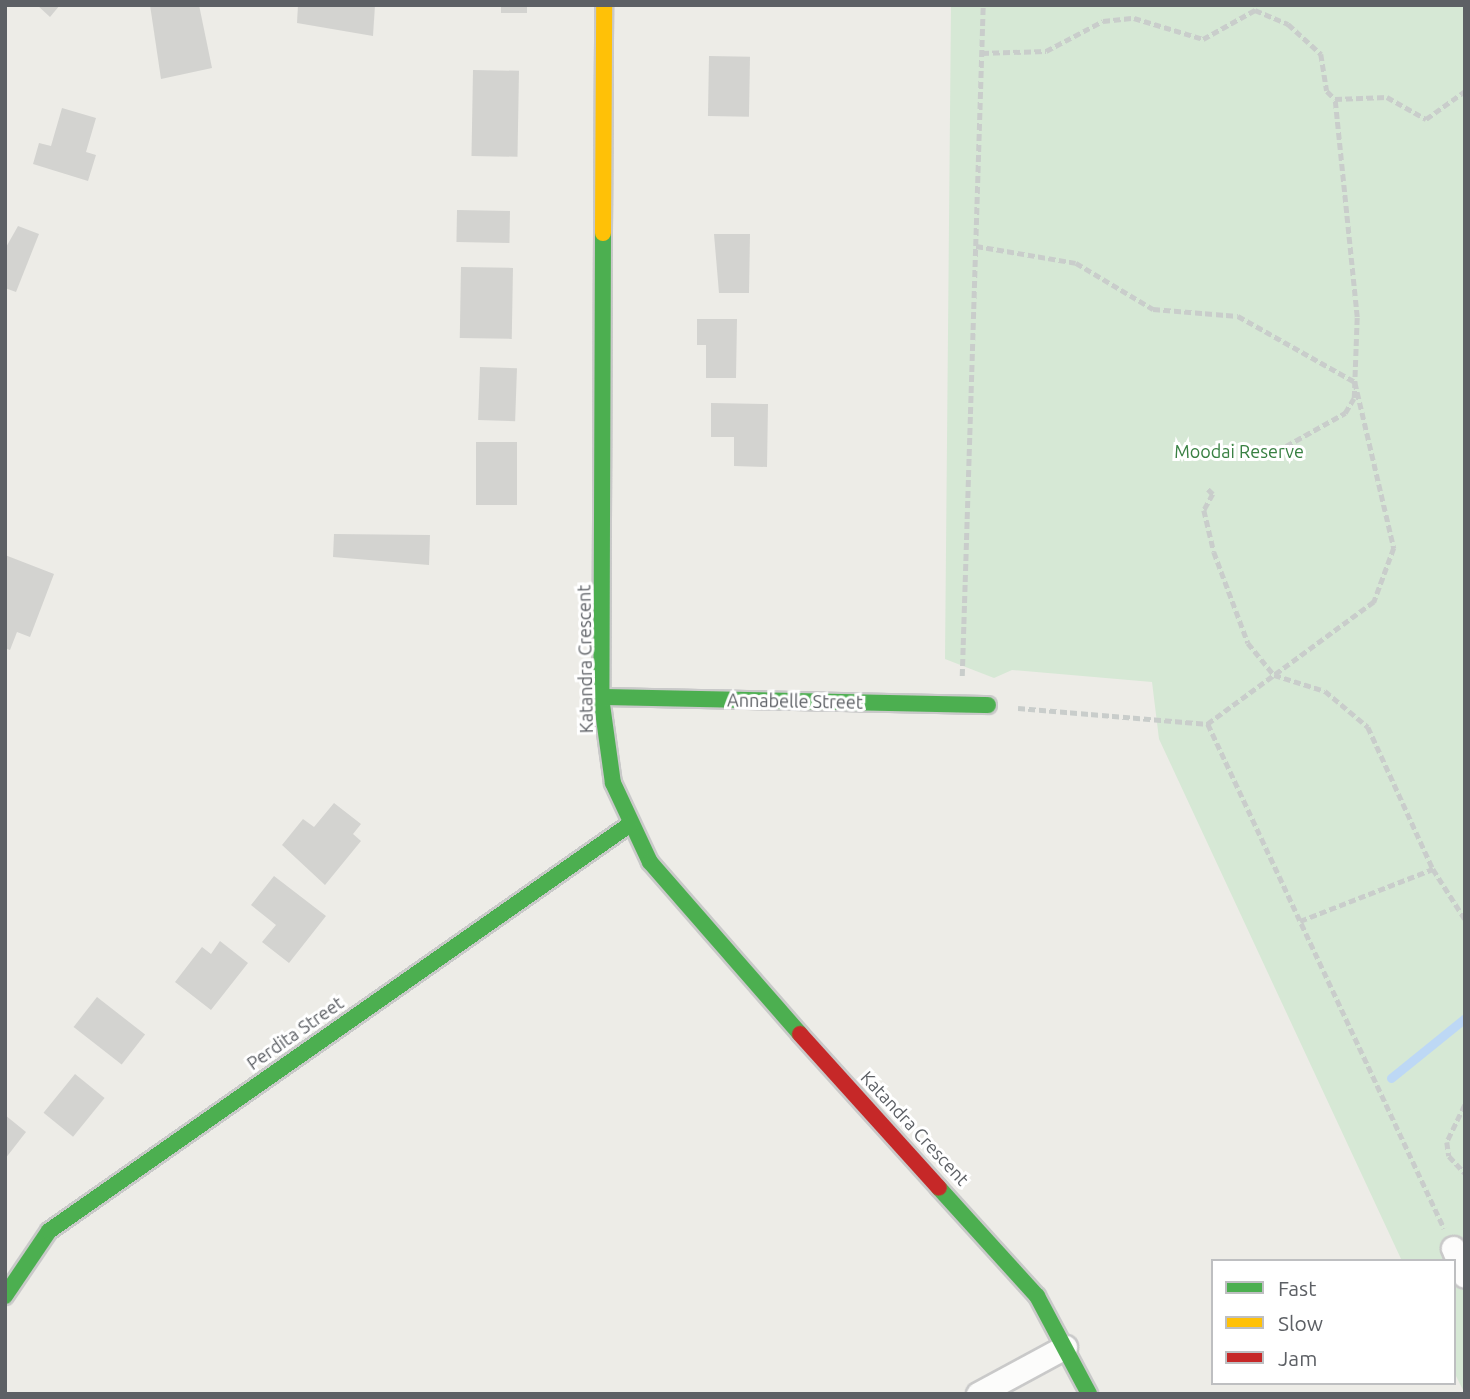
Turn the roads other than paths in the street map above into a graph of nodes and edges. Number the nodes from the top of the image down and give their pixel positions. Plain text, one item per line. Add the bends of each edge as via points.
1 (604, 5) edge
2 (601, 697) junction
3 (988, 705) road end
4 (629, 825) junction
5 (1453, 1248) road end
6 (1465, 1276) edge
7 (5, 1296) edge
8 (1065, 1347) junction
9 (978, 1394) edge
10 (1089, 1394) edge

1 - 2 street, Katandra Crescent
2 - 3 street, Annabelle Street
2 - 4 street, Katandra Crescent via 613,783
4 - 7 street, Perdita Street via 49,1231
4 - 8 street, Katandra Crescent via 682,903 1003,1252 1037,1296
5 - 6 street
8 - 9 street
8 - 10 street, Katandra Crescent

